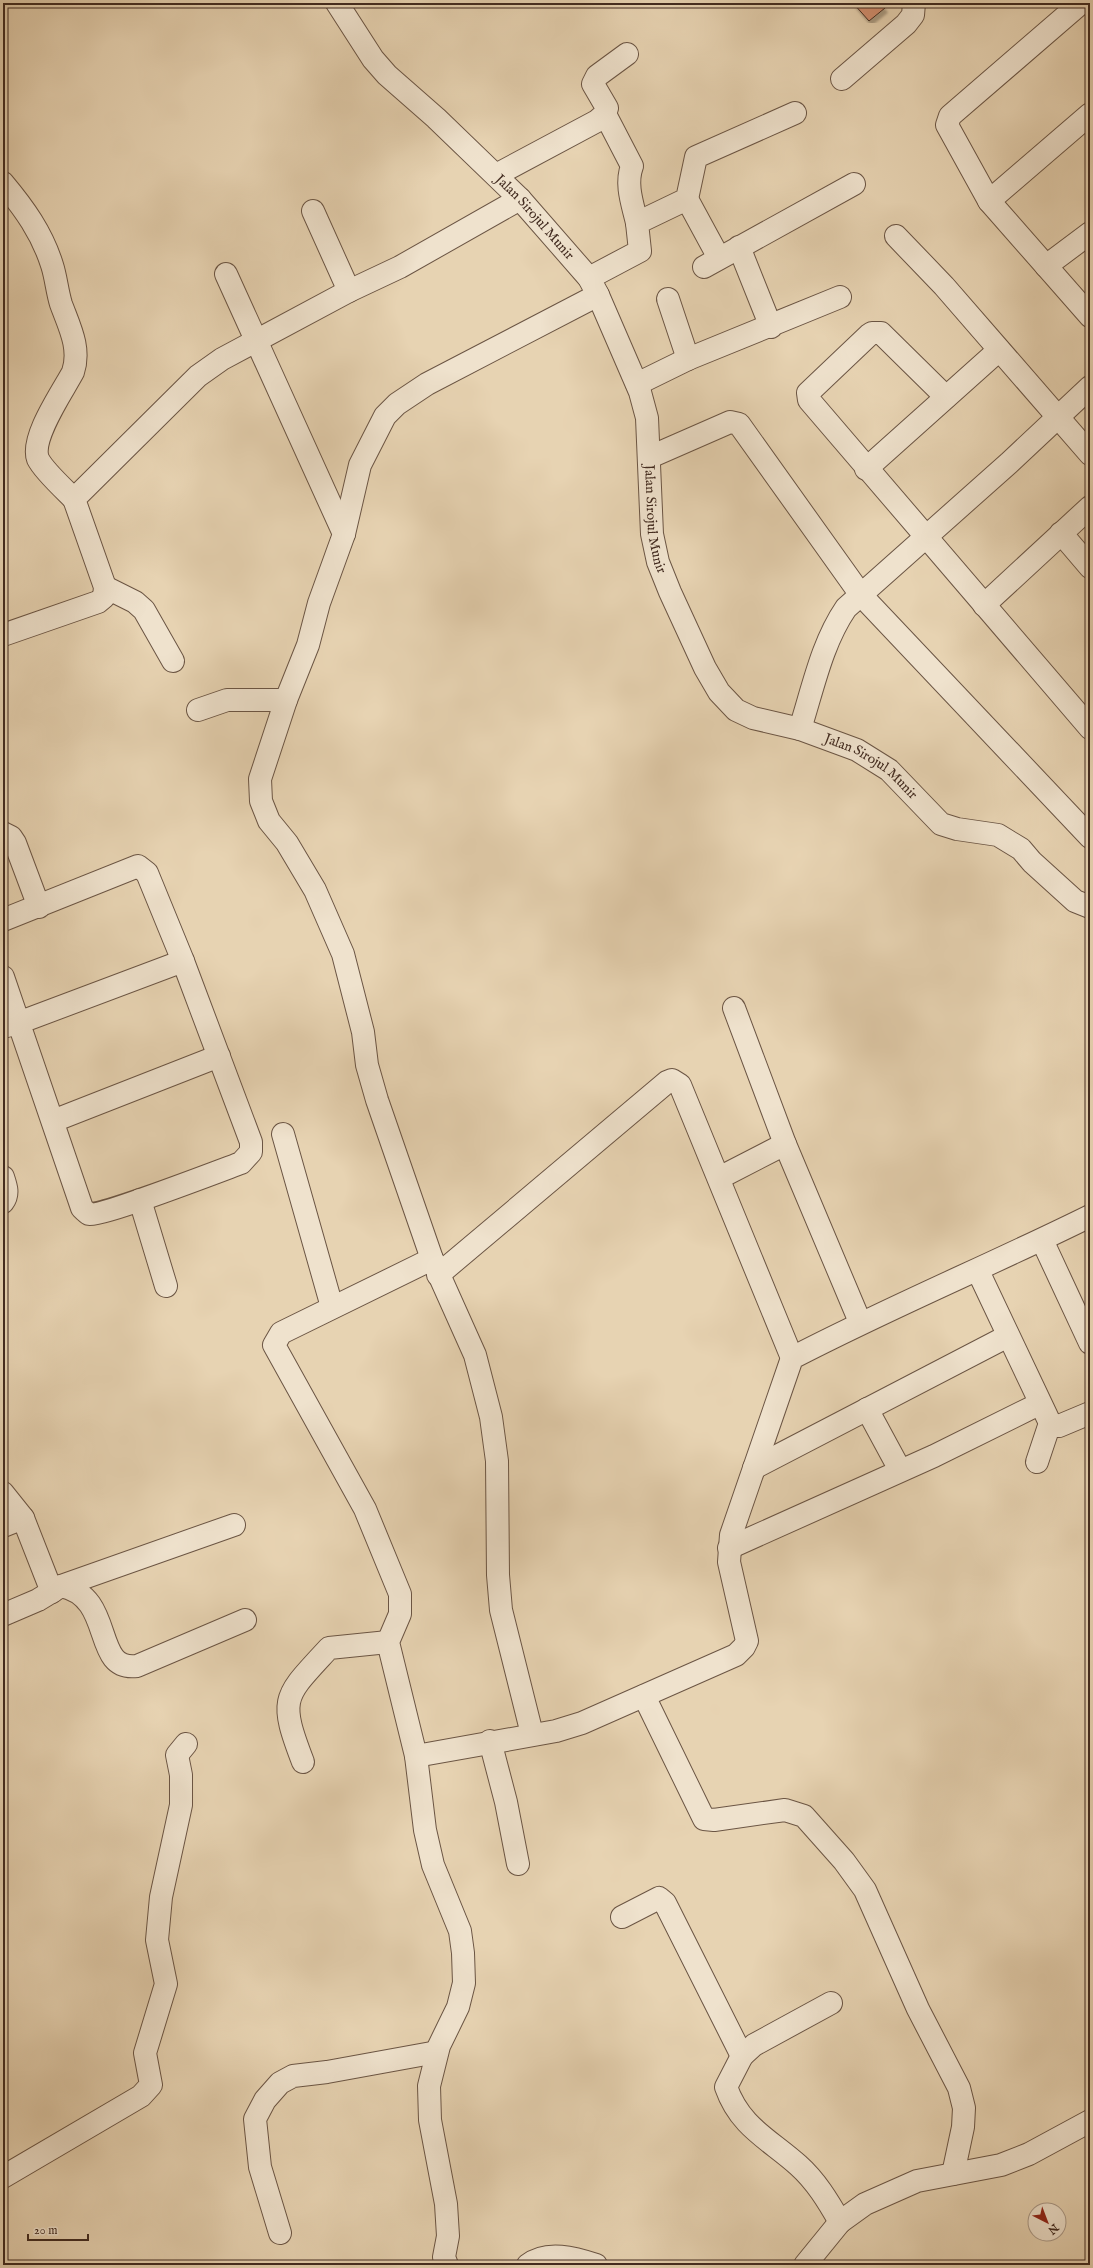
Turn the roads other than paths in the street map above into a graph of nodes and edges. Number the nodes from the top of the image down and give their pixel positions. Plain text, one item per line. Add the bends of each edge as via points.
1 (914, 3) edge
2 (1081, 3) edge
3 (346, 6) edge
4 (627, 54) dead end
5 (842, 79) dead end
6 (795, 113) dead end
7 (605, 114) junction
8 (1090, 114) edge
9 (496, 175) junction
10 (3, 183) edge
11 (854, 184) dead end
12 (520, 199) junction
13 (688, 199) junction
14 (989, 201) junction
15 (313, 211) dead end
16 (637, 223) junction
17 (1090, 233) edge
18 (896, 236) dead end
19 (739, 247) junction
20 (1046, 266) junction
21 (226, 274) dead end
22 (594, 286) junction
23 (349, 291) junction
24 (840, 297) dead end
25 (668, 299) dead end
26 (1090, 316) edge
27 (771, 327) junction
28 (257, 340) junction
29 (999, 350) junction
30 (688, 358) junction
31 (637, 384) junction
32 (1090, 387) edge
33 (946, 397) junction
34 (1058, 417) junction
35 (1090, 454) edge
36 (650, 457) junction
37 (866, 469) junction
38 (74, 499) junction
39 (1090, 507) edge
40 (344, 534) junction
41 (1062, 534) junction
42 (925, 537) junction
43 (1090, 567) edge
44 (105, 587) junction
45 (861, 595) junction
46 (984, 604) junction
47 (3, 635) edge
48 (173, 661) dead end
49 (286, 700) junction
50 (198, 710) dead end
51 (1090, 728) edge
52 (800, 729) junction
53 (3, 834) edge
54 (1090, 837) edge
55 (39, 907) junction
56 (1090, 907) edge
57 (3, 920) edge
58 (183, 961) junction
59 (3, 977) edge
60 (734, 1008) dead end
61 (10, 1025) edge
62 (219, 1056) junction
63 (53, 1121) junction
64 (283, 1134) dead end
65 (785, 1144) junction
66 (3, 1177) edge
67 (719, 1178) junction
68 (140, 1200) junction
69 (3, 1202) edge
70 (1090, 1216) edge
71 (1042, 1240) junction
72 (435, 1267) junction
73 (978, 1271) junction
74 (166, 1286) dead end
75 (332, 1307) junction
76 (860, 1322) junction
77 (1008, 1336) junction
78 (1090, 1343) edge
79 (792, 1358) junction
80 (1039, 1404) junction
81 (867, 1409) junction
82 (1090, 1413) edge
83 (1050, 1423) junction
84 (1037, 1462) dead end
85 (754, 1468) junction
86 (900, 1470) junction
87 (3, 1494) edge
88 (23, 1518) junction
89 (234, 1525) dead end
90 (3, 1526) edge
91 (729, 1548) junction
92 (56, 1589) junction
93 (3, 1615) edge
94 (245, 1620) dead end
95 (388, 1642) junction
96 (644, 1696) junction
97 (532, 1734) junction
98 (490, 1741) junction
99 (186, 1744) dead end
100 (416, 1756) junction
101 (303, 1762) dead end
102 (518, 1864) dead end
103 (622, 1917) dead end
104 (831, 2003) dead end
105 (437, 2052) junction
106 (742, 2056) junction
107 (1090, 2121) edge
108 (953, 2174) junction
109 (3, 2177) edge
110 (840, 2222) junction
111 (280, 2233) dead end
112 (824, 2255) edge
113 (448, 2265) edge
114 (528, 2265) edge
115 (596, 2265) edge
116 (805, 2265) edge

1 - 5 street via 913,15 906,24
2 - 14 street via 948,119 949,129
3 - 9 street, Jalan Sirojul Munir via 373,59 387,75
4 - 7 street via 597,76 593,84 607,108
6 - 13 street via 696,157
7 - 9 street via 597,121
7 - 16 street via 632,166 629,173 629,190
8 - 14 street
9 - 12 street, Jalan Sirojul Munir
10 - 38 street via 26,210 42,239 76,349 73,372 40,434 36,452 39,461
11 - 19 street
12 - 22 street, Jalan Sirojul Munir
12 - 23 street via 400,267
13 - 16 street
13 - 19 street via 711,263
14 - 20 street
15 - 23 street
16 - 22 street via 640,251
17 - 20 street
18 - 29 street via 944,286
19 - 27 street
20 - 26 street
21 - 28 street
22 - 31 street, Jalan Sirojul Munir
22 - 40 street via 397,404 385,416 360,465
23 - 28 street
24 - 27 street
25 - 30 street
27 - 30 street
28 - 38 street via 222,359 198,376
28 - 40 street
29 - 33 street
29 - 34 street
30 - 31 street
31 - 36 street, Jalan Sirojul Munir via 647,418
32 - 34 street
33 - 37 street
33 - 37 street via 881,333 872,333 868,336 808,393 809,400
34 - 35 street
34 - 42 street
36 - 45 street via 730,422 739,424
36 - 52 street, Jalan Sirojul Munir via 649,496 652,534 658,562 705,668 719,692 736,710 753,718
37 - 42 street
38 - 44 street
39 - 41 street
40 - 49 street via 318,603 308,645
41 - 43 street
41 - 46 street
42 - 45 street
42 - 46 street
44 - 47 street via 104,597 98,602
44 - 48 street via 135,602 144,610
45 - 52 street via 846,608 838,621 820,665
45 - 54 street
46 - 51 street
49 - 50 street via 227,700
49 - 72 street via 260,779 261,801 269,821 287,843 315,890 343,954 377,1100
52 - 56 street, Jalan Sirojul Munir via 857,750 878,762 901,781 941,824 957,830 998,835 1021,849 1075,901
53 - 55 street via 11,837 16,843
55 - 57 street
55 - 58 street via 138,866 147,873
58 - 61 street
58 - 62 street
59 - 61 street
60 - 65 street
61 - 63 street
62 - 63 street
62 - 68 street via 251,1142 251,1152 241,1163
63 - 68 street via 82,1208 95,1214
64 - 75 street
65 - 67 street
65 - 76 street
66 - 69 street via 7,1188
67 - 72 street via 680,1085 672,1080
67 - 79 street
68 - 74 street
70 - 71 street
71 - 73 street
71 - 78 street
72 - 75 street
72 - 97 street via 475,1355 491,1417 497,1461 498,1575 501,1610
73 - 76 street
73 - 77 street
75 - 95 street via 281,1333 274,1345 365,1509 400,1594 400,1614
76 - 79 street
77 - 80 street
77 - 81 street
79 - 85 street
80 - 83 street
80 - 86 street
81 - 85 street
81 - 86 street
82 - 83 street via 1059,1426
83 - 84 street
85 - 91 street
86 - 91 street
87 - 88 street
88 - 90 street
88 - 92 street
89 - 92 street
91 - 96 street via 729,1562 747,1641 744,1647 736,1655
92 - 93 street
92 - 94 street via 72,1588 90,1602 110,1654 122,1665 129,1667 137,1666
95 - 100 street
95 - 101 street via 329,1648 300,1680 287,1703 287,1716
96 - 97 street via 582,1723 556,1731
96 - 108 street via 704,1819 714,1820 785,1810 804,1816 844,1860 865,1890 918,2009 959,2088 964,2108 963,2127
97 - 98 street
98 - 100 street
98 - 102 street via 506,1802
99 - 109 street via 177,1755 182,1805 160,1897 157,1940 166,1984 145,2053 151,2086 141,2096
100 - 105 street via 425,1830 433,1865 460,1932 463,1953 464,1983 458,2007
103 - 106 street via 659,1898 666,1903
104 - 106 street via 754,2045
105 - 111 street via 293,2076 280,2083 255,2118 260,2167
105 - 113 street via 429,2086 430,2120 446,2204 448,2236 444,2257
106 - 110 street via 726,2088 739,2114 754,2130 798,2165 823,2192
107 - 108 street via 1029,2154 1001,2165
108 - 110 street via 918,2181 889,2192 865,2204
110 - 112 street
112 - 116 street
114 - 115 street via 547,2257 564,2257

